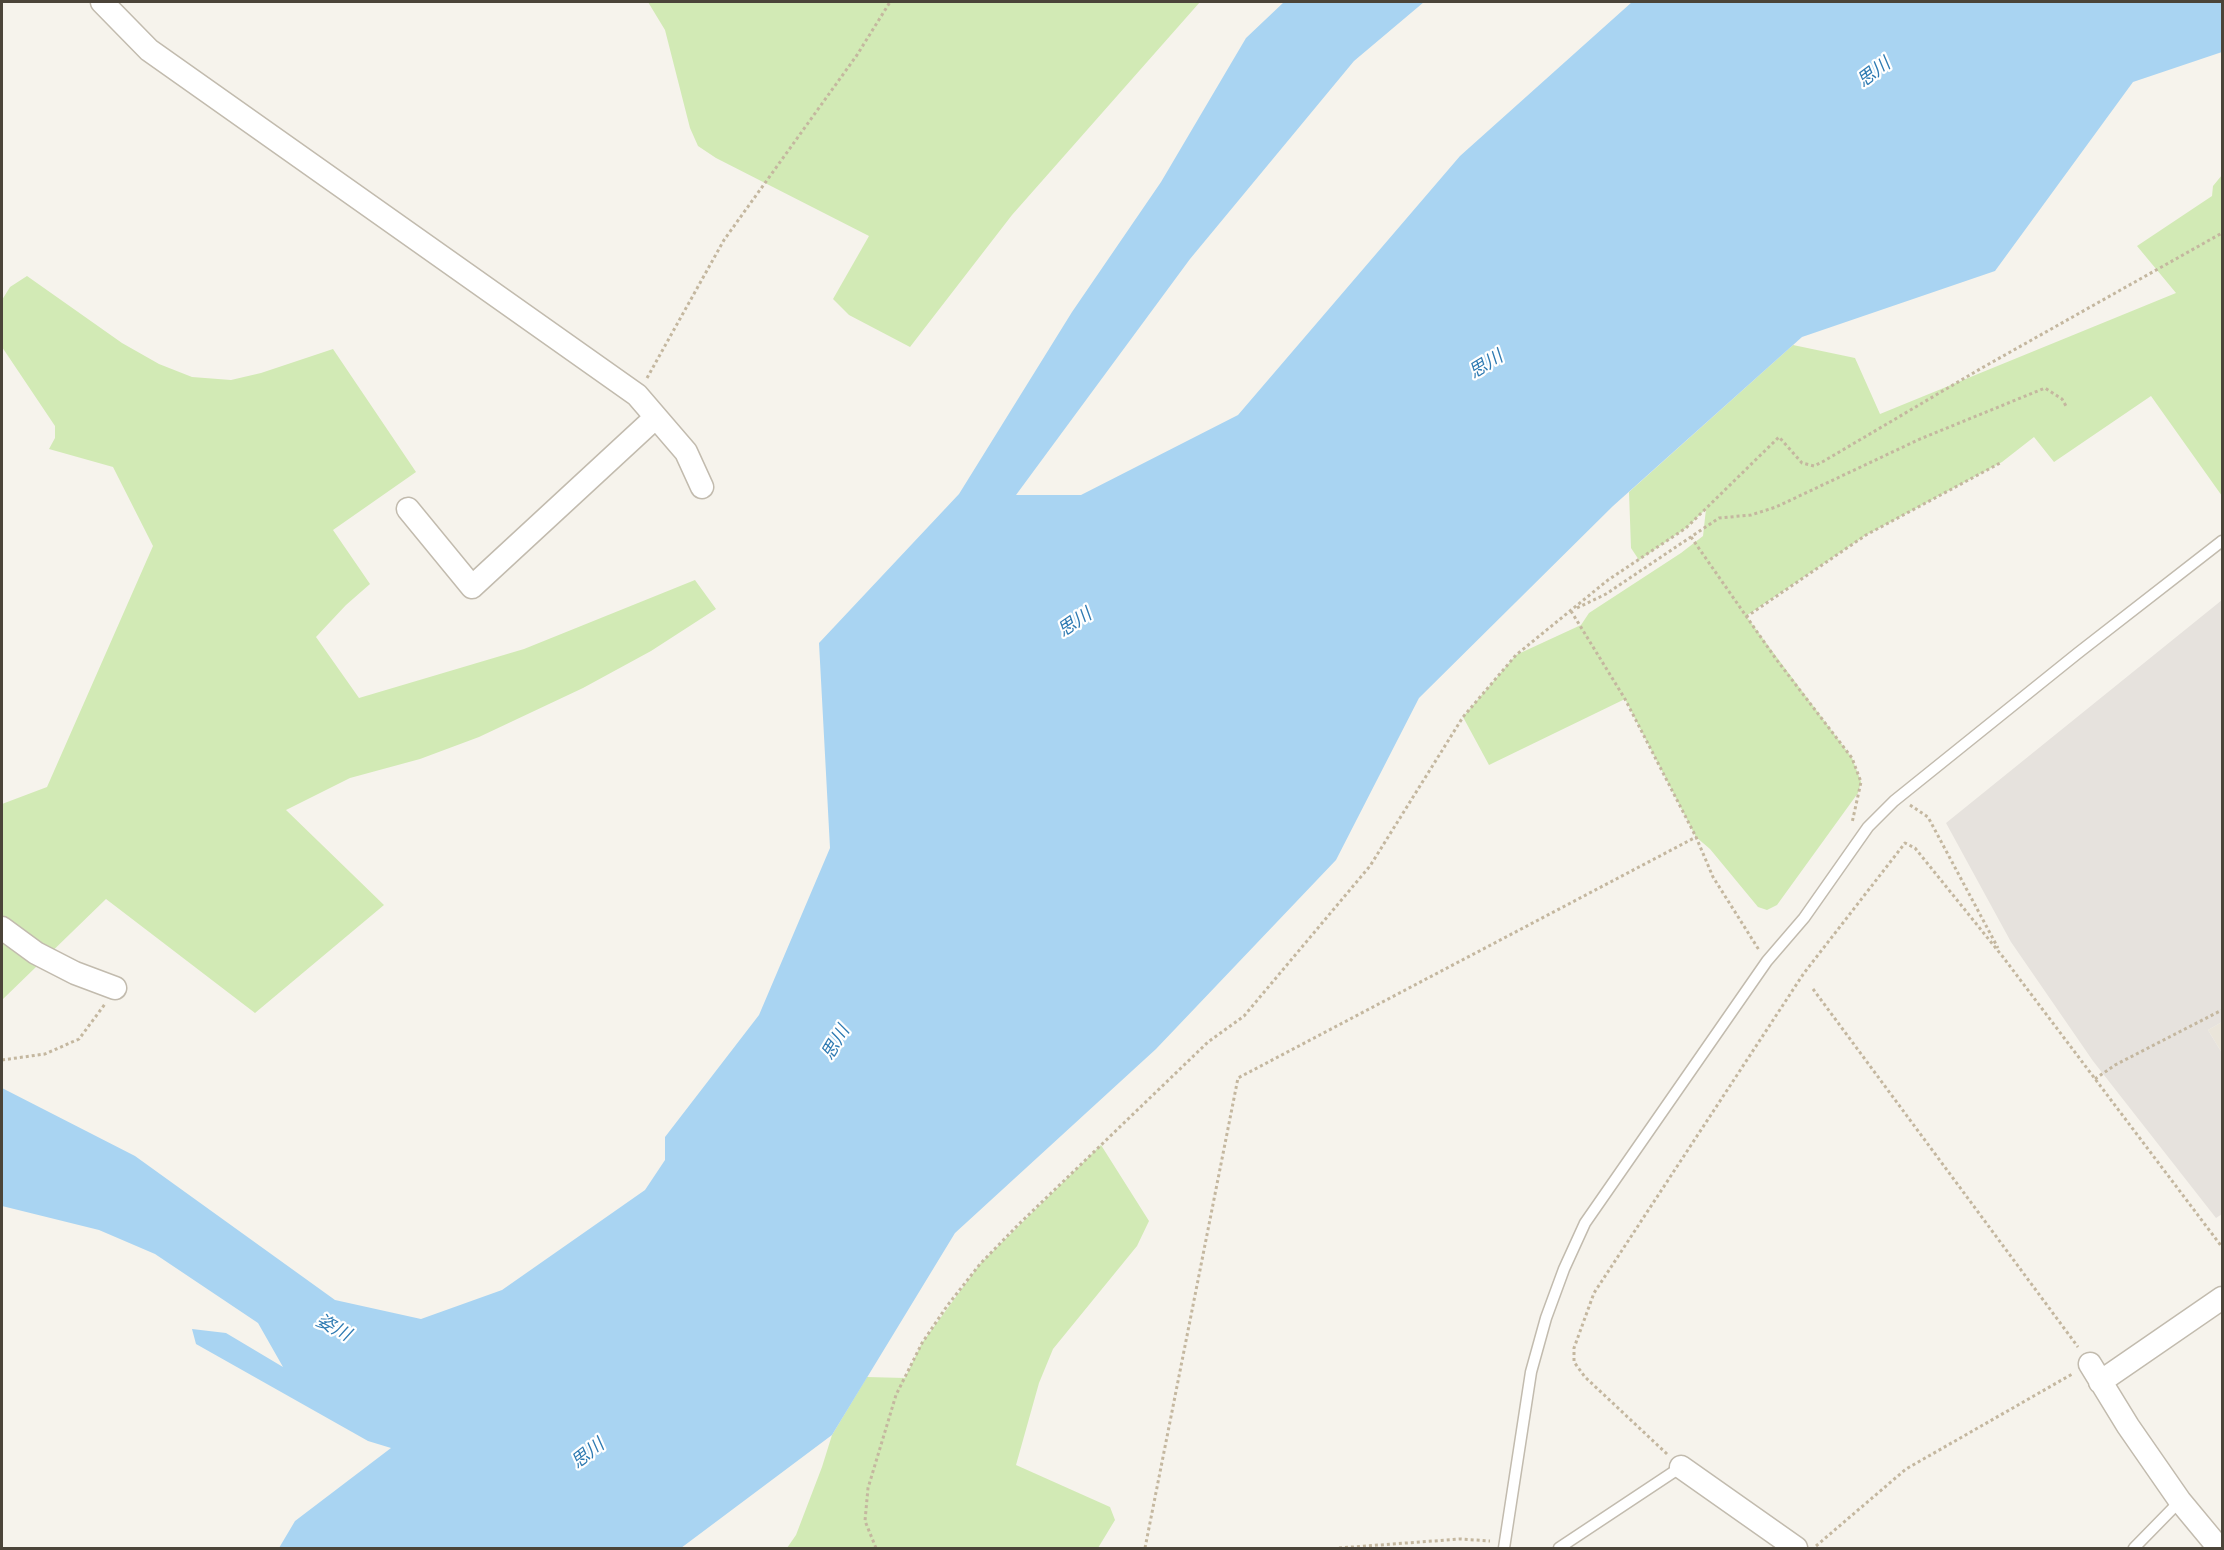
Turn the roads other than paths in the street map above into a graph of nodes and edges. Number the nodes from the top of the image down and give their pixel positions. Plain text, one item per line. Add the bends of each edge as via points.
1 (102, 2) edge
2 (656, 417) junction
3 (702, 488) dead end
4 (408, 509) dead end
5 (2223, 541) edge
6 (2, 928) edge
7 (115, 988) road end
8 (2223, 1298) edge
9 (1681, 1467) joint
10 (2180, 1501) junction
11 (1505, 1546) edge
12 (1559, 1548) edge
13 (1796, 1548) edge
14 (2134, 1548) edge
15 (2219, 1548) edge

1 - 2 street via 149,50 637,395
2 - 3 street via 686,452
2 - 4 street via 472,587
5 - 11 lane via 1894,801 1868,827 1804,918 1767,961 1585,1223 1564,1269 1531,1372
6 - 7 street via 36,953
8 - 10 street via 2095,1373
9 - 12 lane
9 - 13 street
10 - 14 lane
10 - 15 street

